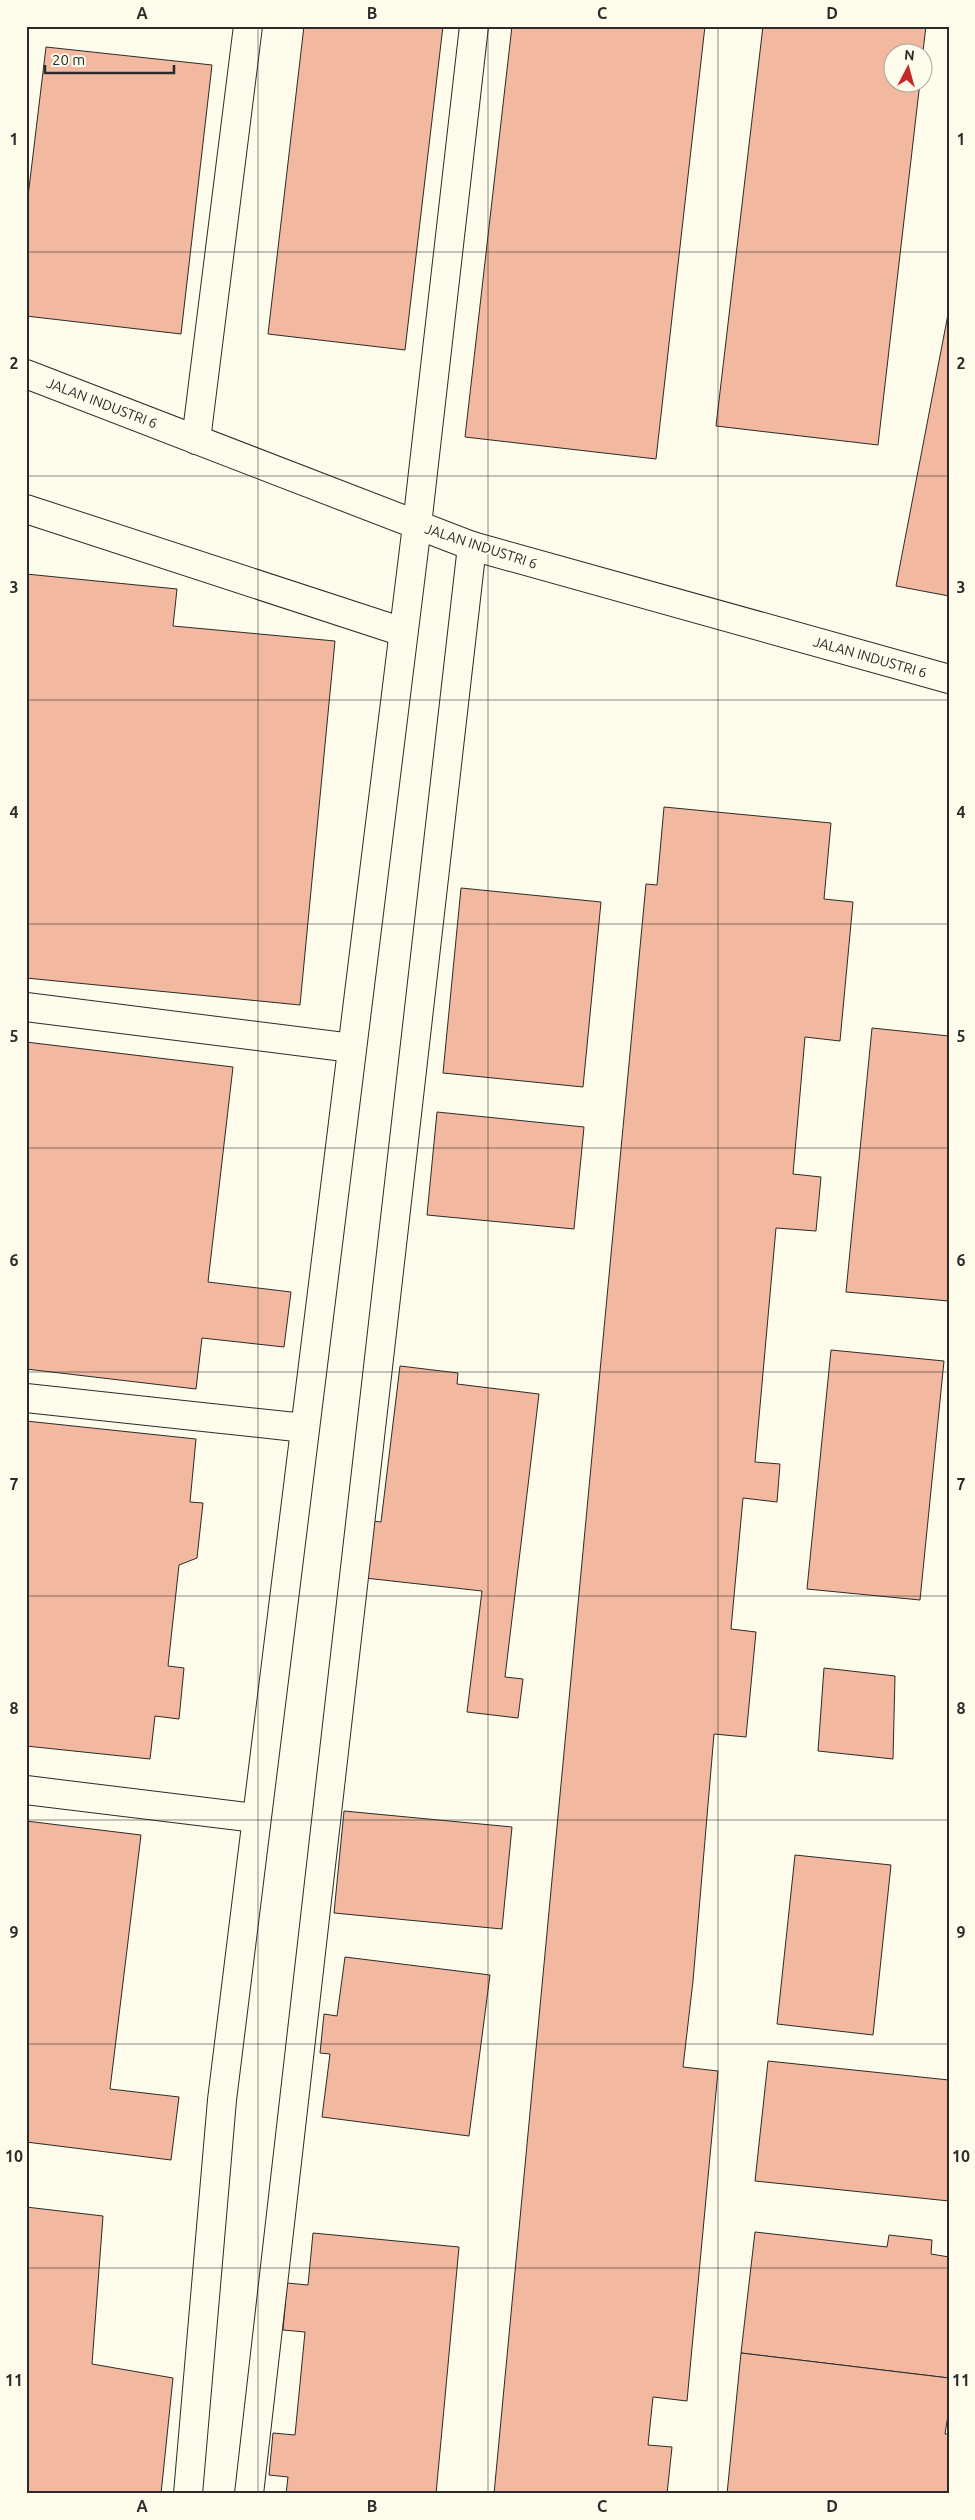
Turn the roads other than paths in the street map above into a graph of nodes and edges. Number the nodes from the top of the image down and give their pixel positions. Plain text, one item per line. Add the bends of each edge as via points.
1 (248, 26) edge
2 (474, 26) edge
3 (26, 374) edge
4 (196, 440) junction
5 (26, 509) edge
6 (417, 525) junction
7 (472, 546) junction
8 (403, 632) junction
9 (949, 679) edge
10 (26, 1007) edge
11 (352, 1048) junction
12 (26, 1398) edge
13 (304, 1428) junction
14 (26, 1790) edge
15 (256, 1818) junction
16 (188, 2494) edge
17 (249, 2494) edge

1 - 4 street
2 - 6 street
3 - 4 street, JALAN INDUSTRI 6
4 - 6 street, JALAN INDUSTRI 6
5 - 8 street
6 - 7 street, JALAN INDUSTRI 6
6 - 8 street
7 - 9 street, JALAN INDUSTRI 6
7 - 17 street
8 - 11 street
10 - 11 street
11 - 13 street
12 - 13 street
13 - 15 street
14 - 15 street
15 - 16 street via 222,2100

